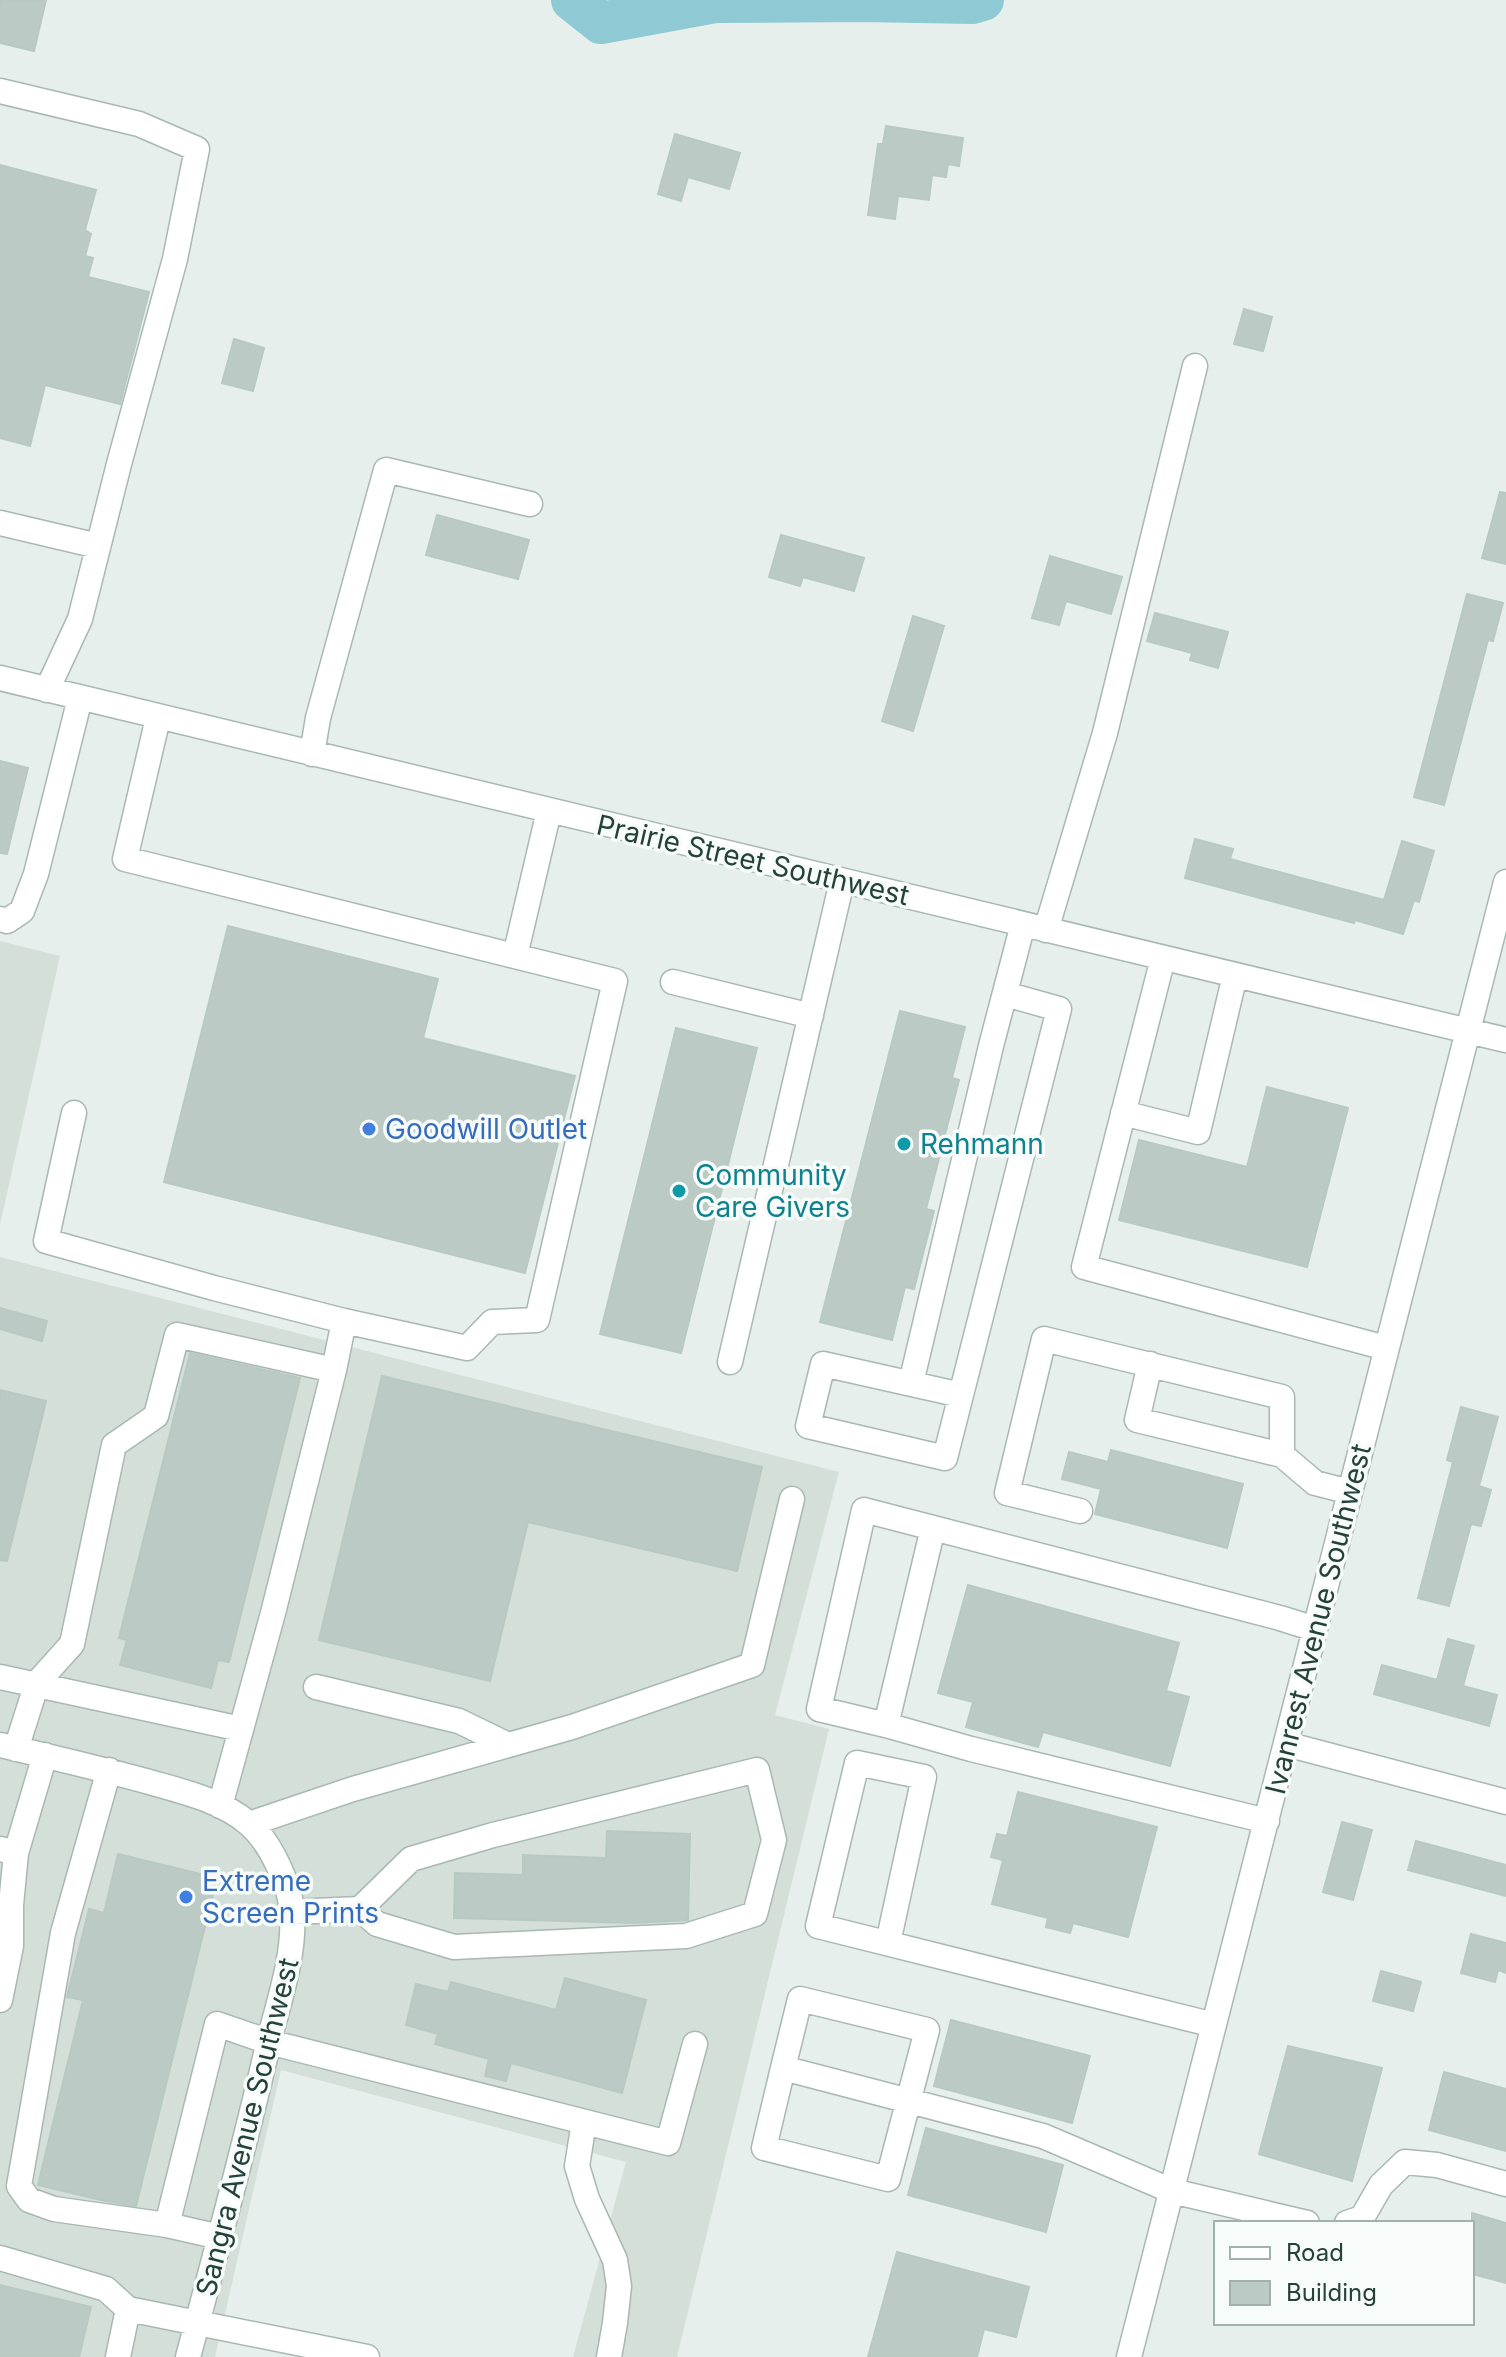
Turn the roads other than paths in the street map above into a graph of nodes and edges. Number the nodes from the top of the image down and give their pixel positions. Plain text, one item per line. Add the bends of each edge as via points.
1 (0, 91) edge
2 (1195, 366) dead end
3 (530, 504) dead end
4 (0, 523) edge
5 (98, 546) junction
6 (0, 678) edge
7 (47, 690) junction
8 (80, 698) junction
9 (158, 718) junction
10 (312, 754) junction
11 (549, 811) junction
12 (842, 881) junction
13 (1506, 882) edge
14 (0, 919) edge
15 (1034, 927) junction
16 (515, 956) junction
17 (1163, 958) junction
18 (1235, 975) junction
19 (673, 982) dead end
20 (1005, 994) junction
21 (811, 1016) junction
22 (1467, 1030) junction
23 (1506, 1040) edge
24 (74, 1113) dead end
25 (1123, 1113) junction
26 (344, 1321) junction
27 (1386, 1348) junction
28 (730, 1362) dead end
29 (1150, 1364) junction
30 (334, 1370) junction
31 (911, 1383) junction
32 (961, 1395) junction
33 (1282, 1455) junction
34 (1350, 1492) junction
35 (792, 1499) dead end
36 (1080, 1511) dead end
37 (933, 1528) junction
38 (1315, 1629) junction
39 (0, 1677) edge
40 (37, 1683) junction
41 (316, 1687) dead end
42 (886, 1725) junction
43 (241, 1729) junction
44 (1286, 1744) junction
45 (508, 1745) junction
46 (8, 1747) edge
47 (45, 1755) junction
48 (109, 1770) junction
49 (1506, 1802) edge
50 (220, 1806) junction
51 (1267, 1821) junction
52 (249, 1824) junction
53 (8, 1851) edge
54 (360, 1909) junction
55 (292, 1912) junction
56 (888, 1943) junction
57 (0, 2000) edge
58 (1214, 2025) junction
59 (269, 2042) junction
60 (695, 2044) dead end
61 (783, 2068) junction
62 (909, 2101) junction
63 (584, 2122) junction
64 (1506, 2184) edge
65 (1172, 2191) junction
66 (1299, 2221) edge
67 (1353, 2221) edge
68 (167, 2225) junction
69 (220, 2237) junction
70 (0, 2258) edge
71 (128, 2309) junction
72 (198, 2322) junction
73 (118, 2357) edge
74 (188, 2357) edge
75 (367, 2357) edge
76 (609, 2357) edge
77 (1129, 2357) edge

1 - 5 street via 139,124 197,149 175,259
2 - 15 street via 1105,733
3 - 10 street via 386,470
4 - 5 street
5 - 7 street via 80,619
6 - 7 street, Prairie Street Southwest
7 - 8 street, Prairie Street Southwest
8 - 9 street, Prairie Street Southwest
8 - 14 street via 36,874 22,911 7,921
9 - 10 street, Prairie Street Southwest
9 - 16 street via 125,859
10 - 11 street, Prairie Street Southwest
11 - 12 street, Prairie Street Southwest
11 - 16 street
12 - 15 street, Prairie Street Southwest
12 - 21 street
13 - 22 street, Ivanrest Avenue Southwest
15 - 17 street, Prairie Street Southwest
15 - 20 street
16 - 26 street via 615,981 537,1320 492,1322 467,1348
17 - 18 street, Prairie Street Southwest
17 - 25 street
18 - 22 street, Prairie Street Southwest
18 - 25 street via 1198,1132
19 - 21 street
20 - 31 street
20 - 32 street via 1059,1009
21 - 28 street
22 - 23 street, Prairie Street Southwest
22 - 27 street, Ivanrest Avenue Southwest
24 - 26 street via 46,1241
25 - 27 street via 1084,1267
26 - 30 street
27 - 34 street, Ivanrest Avenue Southwest
29 - 33 street via 1282,1397
29 - 33 street via 1137,1420
29 - 36 street via 1044,1339 1007,1493
30 - 40 street via 177,1335 156,1416 114,1445 72,1644
30 - 43 street
31 - 32 street
31 - 32 street via 823,1364 808,1426 945,1458
33 - 34 street via 1315,1483
34 - 38 street, Ivanrest Avenue Southwest
35 - 45 street via 752,1665
37 - 38 street
37 - 42 street
37 - 42 street via 864,1510 819,1709
38 - 44 street, Ivanrest Avenue Southwest
39 - 40 street
40 - 43 street
40 - 46 street
41 - 45 street via 459,1721
42 - 51 street
43 - 50 street
44 - 49 street
44 - 51 street, Ivanrest Avenue Southwest
45 - 52 street
46 - 47 street
47 - 48 street
47 - 53 street
48 - 50 street
48 - 68 street via 63,1933 19,2186 29,2200 54,2209
50 - 52 street
51 - 58 street, Ivanrest Avenue Southwest
52 - 55 street, Sangra Avenue Southwest via 288,1887
53 - 57 street via 11,1946
54 - 54 street via 411,1859 757,1770 774,1840 755,1914 686,1936 454,1947 377,1924
54 - 55 street
55 - 59 street, Sangra Avenue Southwest via 293,1942
56 - 56 street via 818,1926 857,1763 924,1777
56 - 58 street
58 - 65 street, Ivanrest Avenue Southwest
59 - 63 street
59 - 68 street via 217,2024
59 - 69 street, Sangra Avenue Southwest
60 - 63 street via 668,2143
61 - 62 street
61 - 62 street via 800,1999 927,2030
61 - 62 street via 764,2148 888,2179
62 - 65 street via 1043,2136
63 - 76 street via 577,2166 615,2260 619,2286
64 - 67 street via 1405,2162 1381,2185 1362,2218
65 - 66 street
65 - 77 street, Ivanrest Avenue Southwest
68 - 69 street
69 - 72 street, Sangra Avenue Southwest
70 - 71 street via 106,2289
71 - 72 street
71 - 73 street
72 - 74 street, Sangra Avenue Southwest
72 - 75 street

